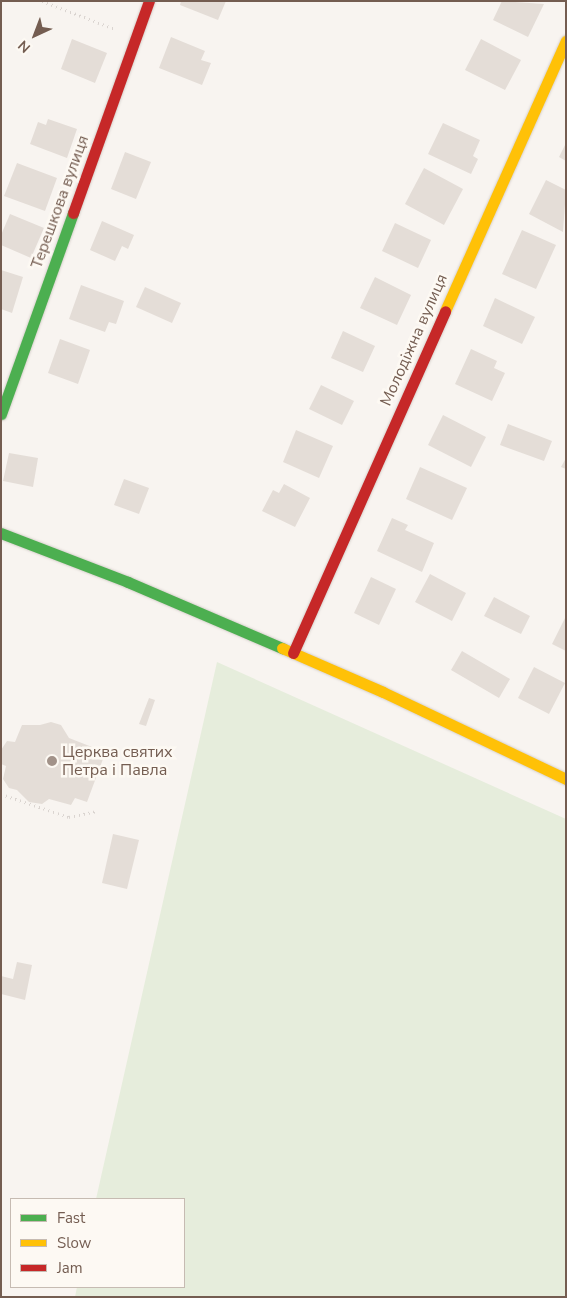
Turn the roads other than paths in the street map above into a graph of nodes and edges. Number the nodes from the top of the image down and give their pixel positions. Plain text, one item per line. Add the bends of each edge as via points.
1 (149, 1) edge
2 (566, 41) edge
3 (1, 414) edge
4 (1, 533) edge
5 (293, 653) junction
6 (566, 779) edge

1 - 3 street, Терешкова вулиця
2 - 5 street, Молодіжна вулиця
4 - 5 street via 128,582
5 - 6 street

